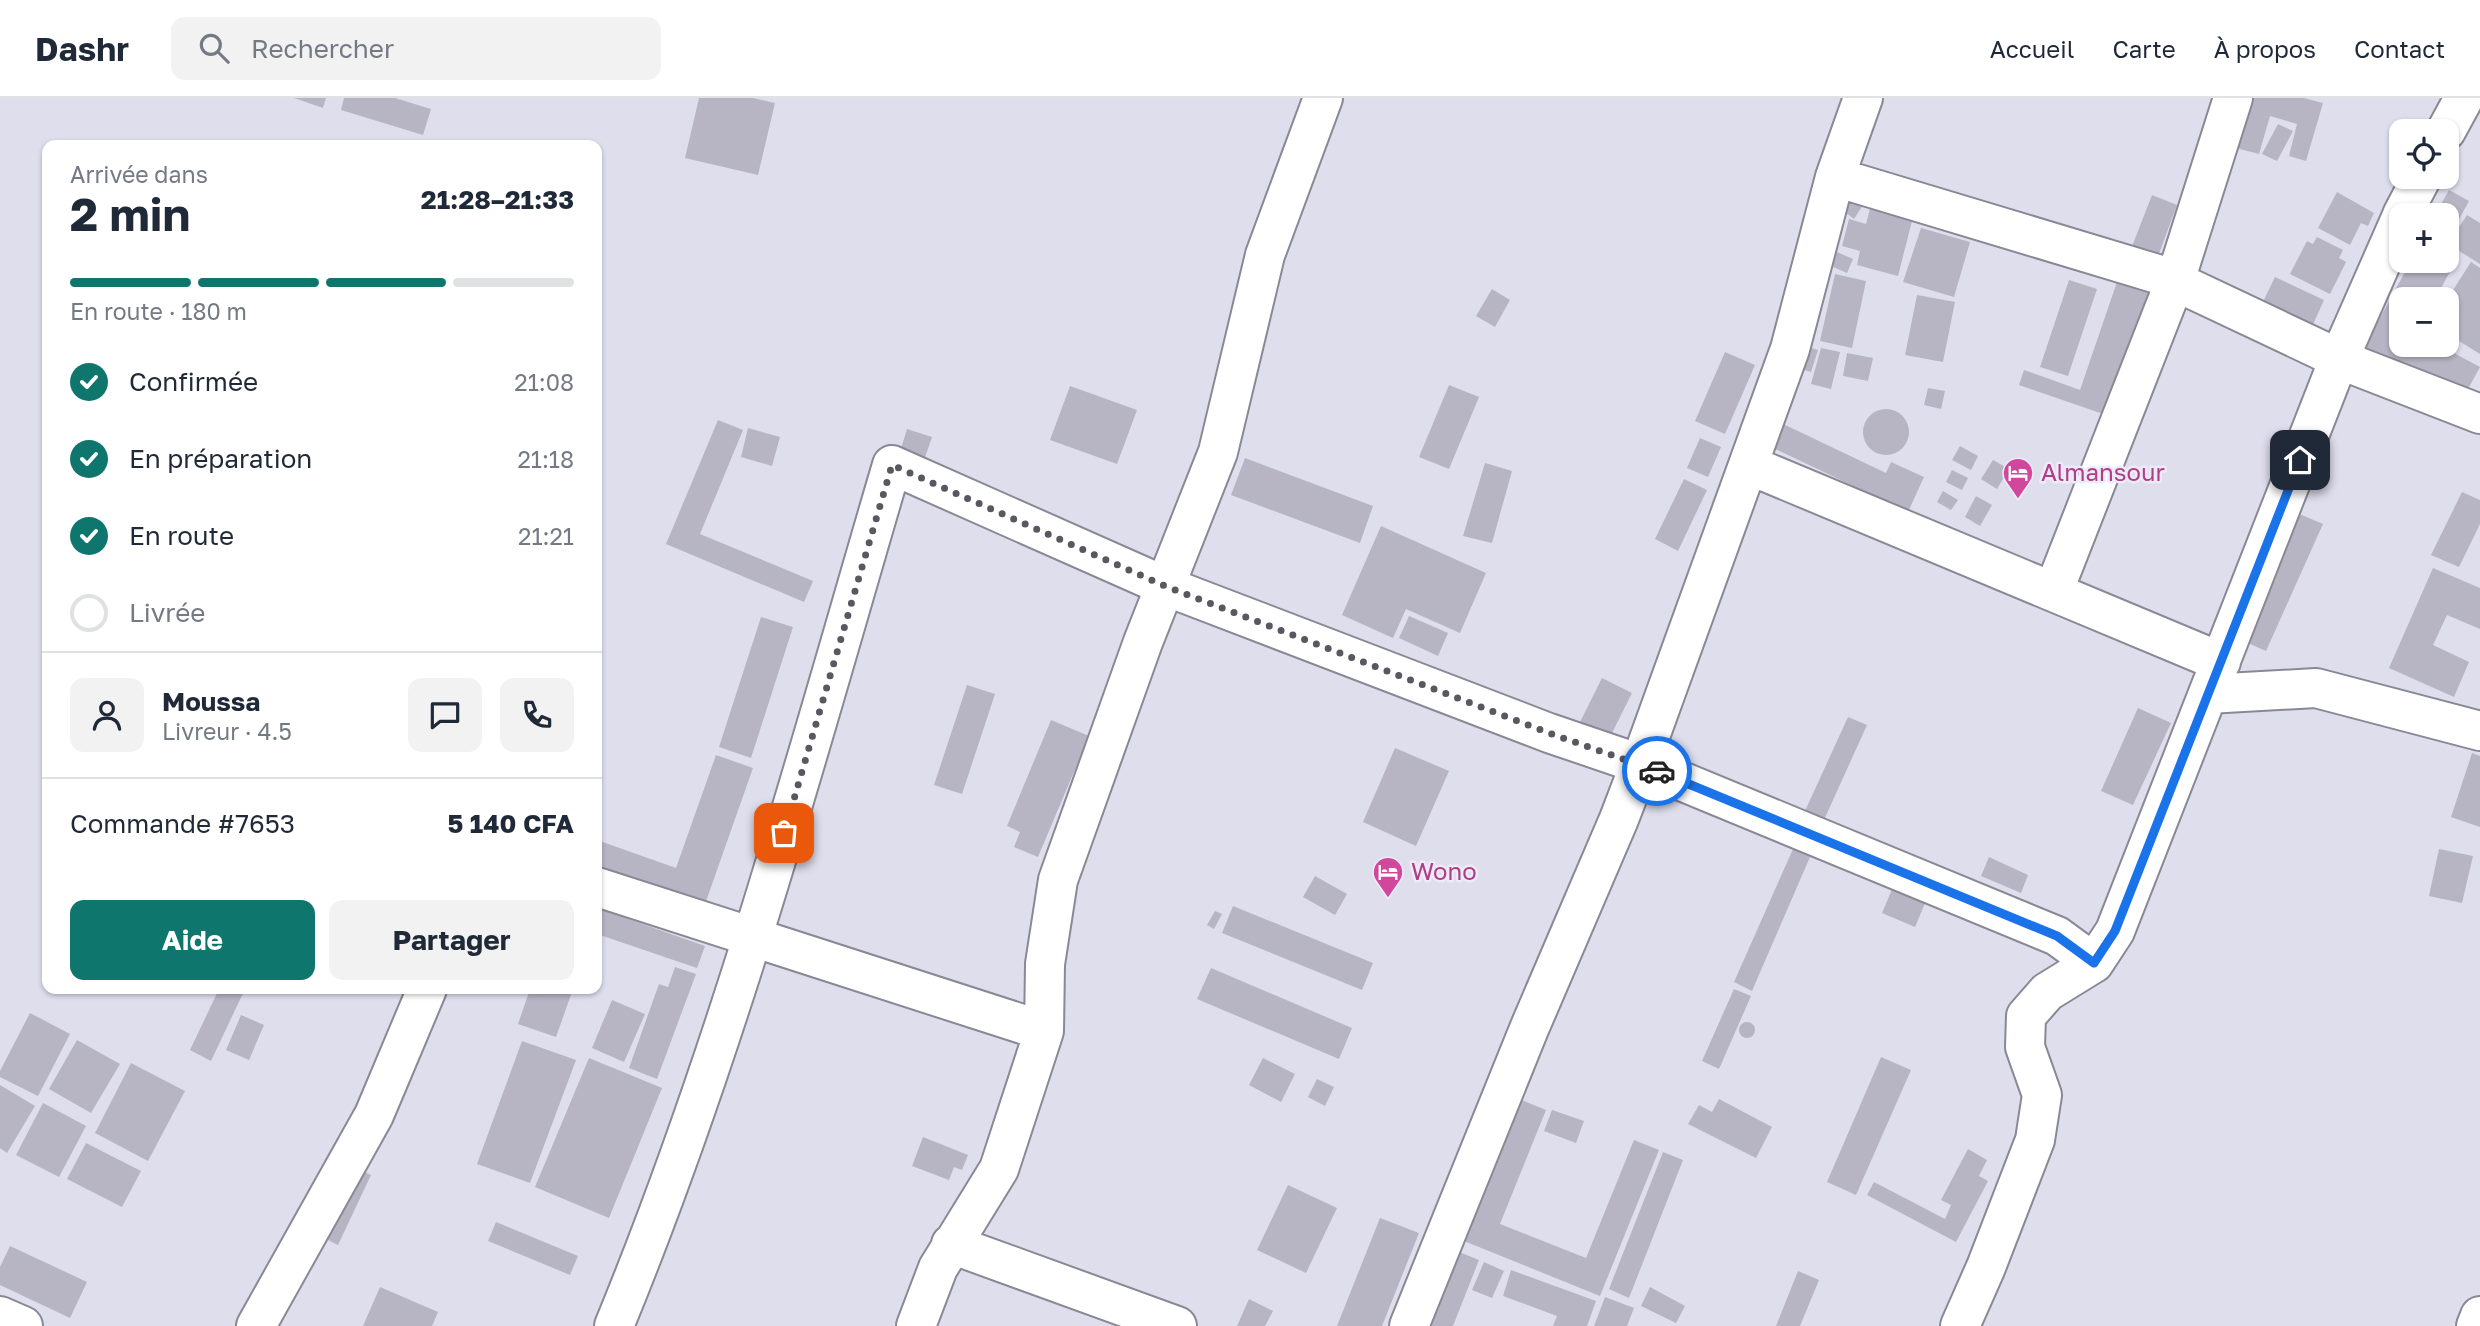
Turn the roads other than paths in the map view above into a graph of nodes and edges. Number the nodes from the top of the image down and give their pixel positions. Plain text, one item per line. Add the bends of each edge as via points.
1 (1323, 98) edge
2 (1863, 98) edge
3 (2233, 98) edge
4 (2464, 98) edge
5 (2453, 119) edge
6 (1835, 177) junction
7 (2389, 246) edge
8 (2175, 281) junction
9 (2339, 359) junction
10 (2480, 414) edge
11 (1749, 465) junction
12 (1165, 586) junction
13 (2054, 590) junction
14 (2214, 678) junction
15 (2480, 731) edge
16 (1640, 764) junction
17 (602, 889) edge
18 (753, 938) junction
19 (2094, 963) junction
20 (425, 994) edge
21 (1044, 1031) junction
22 (951, 1244) junction
23 (0, 1315) edge
24 (2480, 1316) edge
25 (23, 1326) edge
26 (256, 1326) edge
27 (614, 1326) edge
28 (916, 1326) edge
29 (1177, 1326) edge
30 (1409, 1326) edge
31 (1960, 1326) edge
32 (2476, 1326) edge

1 - 12 street via 1265,255 1218,452
2 - 6 street
3 - 8 street
4 - 5 street
6 - 8 street
6 - 11 street via 1790,349
7 - 9 street
8 - 9 street
8 - 13 street
9 - 10 street
9 - 14 street
11 - 13 street
11 - 16 street
12 - 16 street
12 - 18 street via 892,465
12 - 21 street via 1058,880 1045,964
13 - 14 street
14 - 15 street via 2316,688
14 - 19 street via 2115,931
16 - 19 street via 2057,936
16 - 30 street
17 - 18 street
18 - 21 street
18 - 27 street via 650,1240
19 - 31 street via 2047,992 2025,1016 2025,1047 2042,1095 2035,1140
20 - 26 street via 374,1115
21 - 22 street via 999,1169
22 - 28 street
22 - 29 street
23 - 25 street
24 - 32 street

